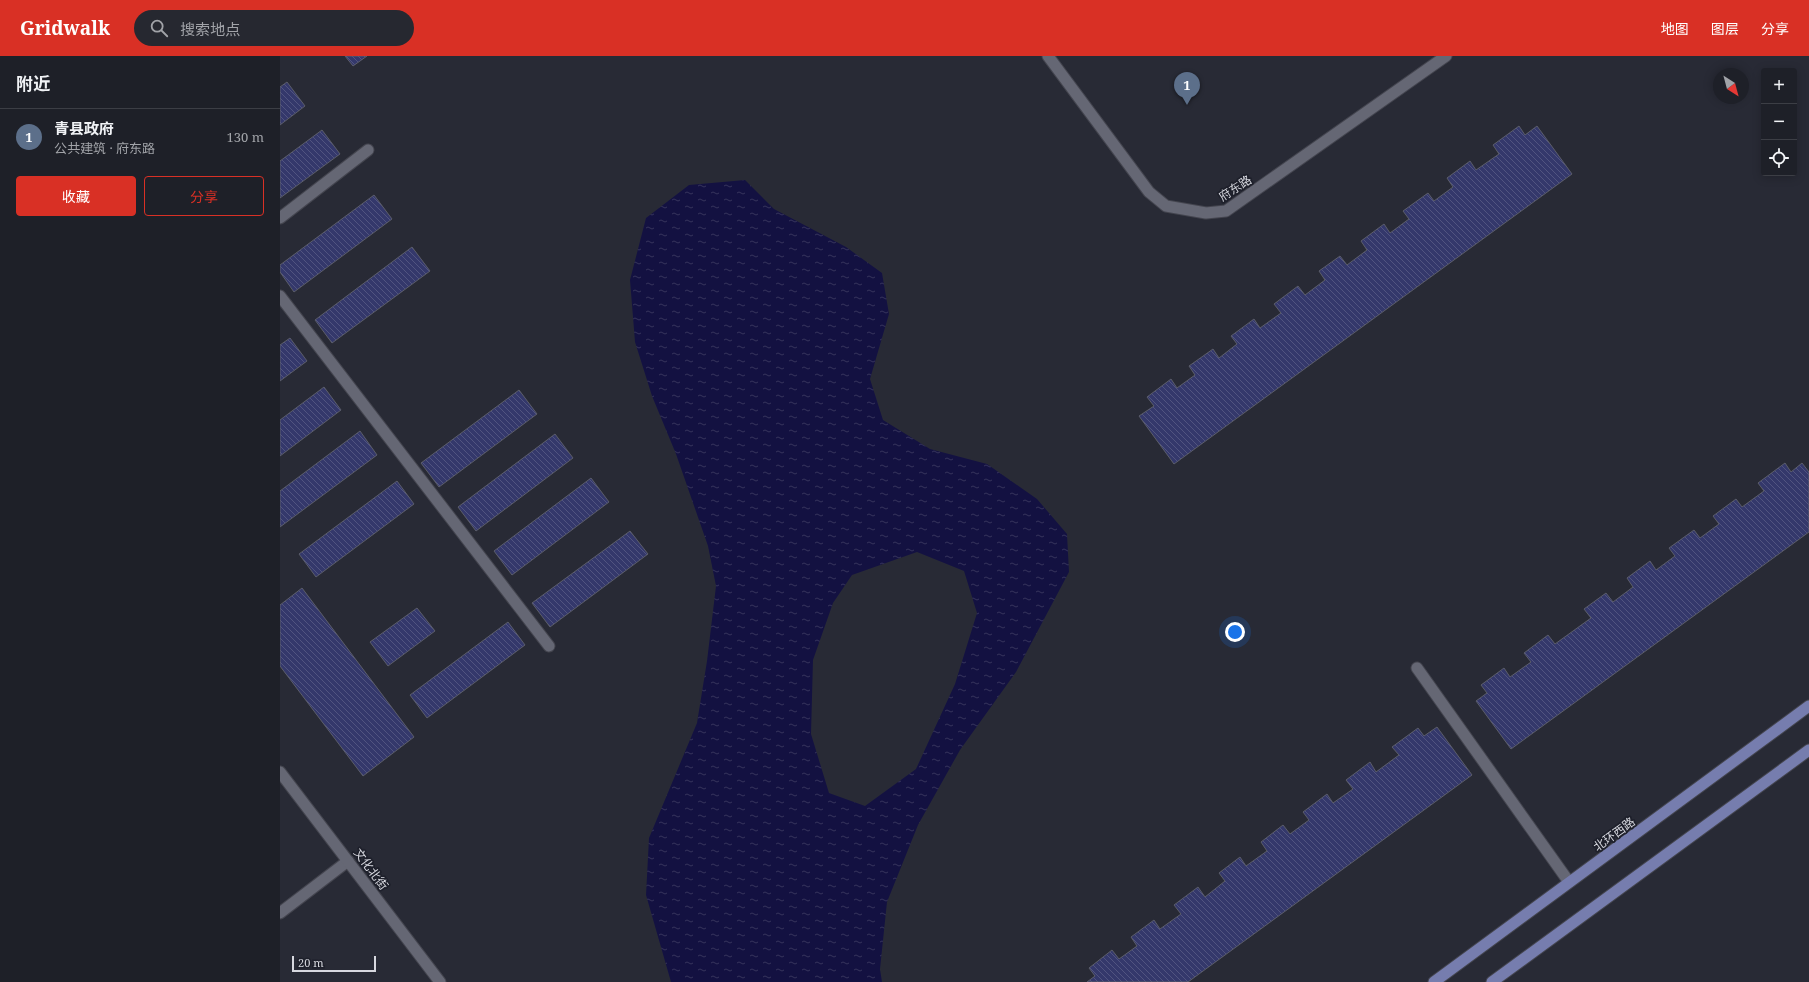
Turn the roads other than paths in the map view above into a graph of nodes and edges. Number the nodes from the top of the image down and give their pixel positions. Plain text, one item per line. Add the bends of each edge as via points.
1 (1048, 56) edge
2 (1446, 56) edge
3 (368, 150) dead end
4 (280, 218) edge
5 (280, 296) edge
6 (549, 646) dead end
7 (1416, 668) dead end
8 (1809, 706) edge
9 (1809, 750) edge
10 (280, 772) edge
11 (348, 861) junction
12 (1569, 882) junction
13 (280, 913) edge
14 (440, 982) edge
15 (1434, 982) edge
16 (1492, 982) edge

1 - 2 street, 府东路 via 1149,192 1166,206 1206,213 1226,211
3 - 4 street
5 - 6 street
7 - 12 street
8 - 12 main road, 北环西路
9 - 16 main road
10 - 11 street, 文化北街
11 - 13 street
11 - 14 street, 文化北街
12 - 15 main road, 北环西路

